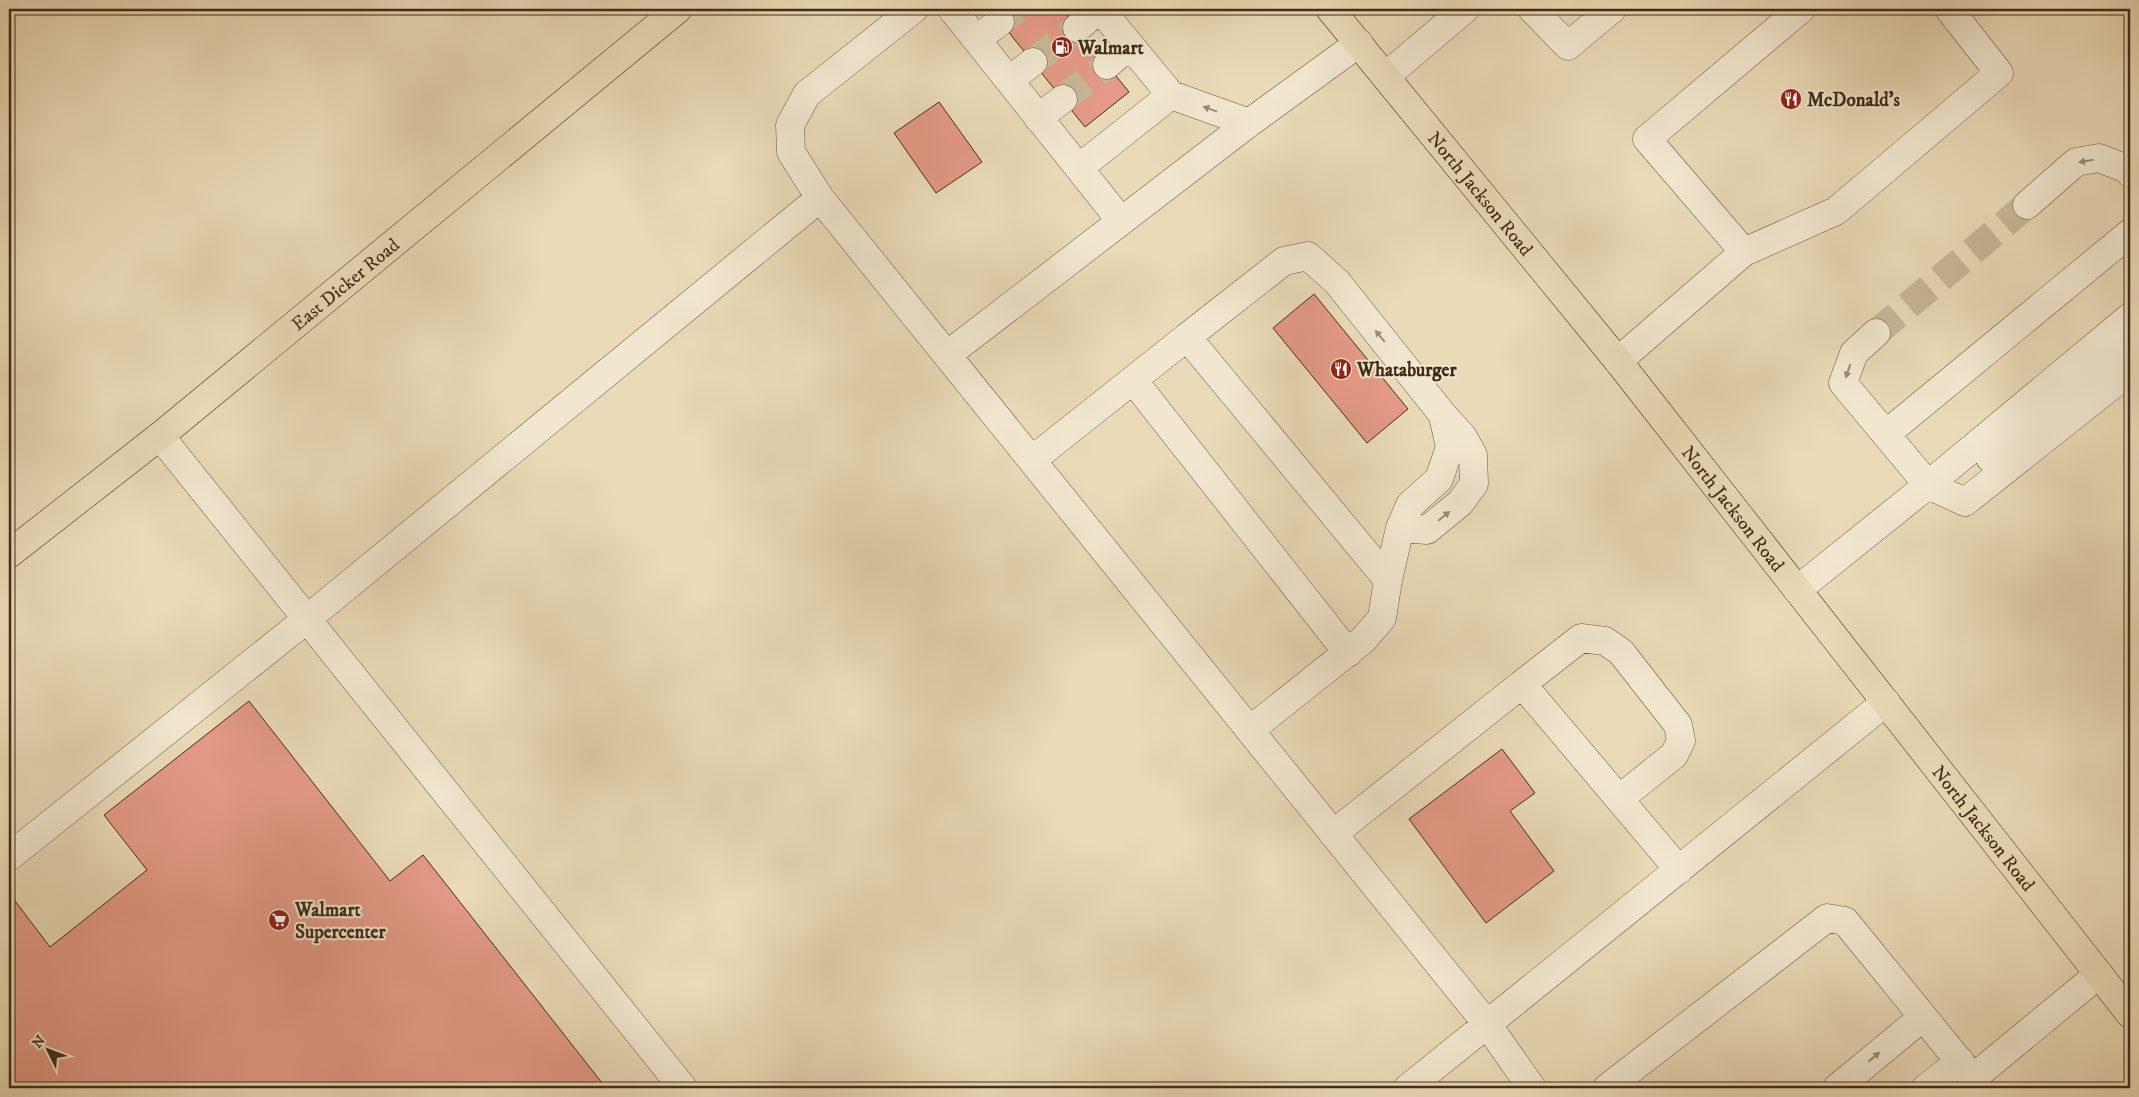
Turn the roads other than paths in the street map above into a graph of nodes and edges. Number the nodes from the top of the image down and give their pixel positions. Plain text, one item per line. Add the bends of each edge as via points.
1 (678, 9) edge
2 (914, 9) edge
3 (952, 9) edge
4 (1100, 9) edge
5 (1330, 9) edge
6 (1466, 9) edge
7 (1532, 9) edge
8 (1612, 9) edge
9 (1801, 9) edge
10 (1949, 9) edge
11 (1000, 22) tunnel mouth
12 (1077, 28) tunnel mouth
13 (976, 39) junction
14 (1359, 43) junction
15 (1130, 45) junction
16 (1032, 62) tunnel mouth
17 (1107, 65) tunnel mouth
18 (1386, 76) junction
19 (1009, 80) junction
20 (1171, 95) junction
21 (1063, 99) tunnel mouth
22 (1038, 118) junction
23 (1249, 123) junction
24 (1078, 168) junction
25 (2130, 173) edge
26 (820, 198) junction
27 (2027, 205) tunnel mouth
28 (1121, 221) junction
29 (2130, 233) edge
30 (1744, 252) junction
31 (2130, 317) edge
32 (1876, 334) tunnel mouth
33 (1187, 337) junction
34 (2130, 344) edge
35 (947, 354) junction
36 (1618, 360) junction
37 (2130, 371) edge
38 (1133, 380) junction
39 (1886, 434) junction
40 (160, 436) junction
41 (1032, 460) junction
42 (1937, 489) junction
43 (9, 554) edge
44 (1388, 580) junction
45 (1797, 590) junction
46 (307, 619) junction
47 (1348, 652) junction
48 (1522, 684) junction
49 (1886, 702) junction
50 (1250, 730) junction
51 (1619, 799) junction
52 (1333, 834) junction
53 (9, 857) edge
54 (1679, 870) junction
55 (2099, 974) junction
56 (2130, 1014) edge
57 (1923, 1016) junction
58 (1487, 1024) junction
59 (1969, 1079) edge
60 (1616, 1086) edge
61 (683, 1088) edge
62 (1408, 1088) edge
63 (1532, 1088) edge
64 (1837, 1088) edge
65 (1926, 1088) edge

1 - 40 main road, East Dicker Road
2 - 26 lane via 807,94 790,125 791,152
3 - 13 lane
4 - 12 lane
4 - 15 lane
5 - 14 main road, North Jackson Road
6 - 18 lane
7 - 8 lane via 1568,46
9 - 30 lane via 1647,139
10 - 30 lane via 1999,73 1836,211
11 - 13 lane
13 - 19 lane
14 - 18 main road, North Jackson Road
14 - 23 lane
15 - 17 lane
15 - 20 lane
16 - 19 lane
18 - 36 main road, North Jackson Road
19 - 22 lane
23 -> 20 lane
20 - 24 lane
21 - 22 lane
22 - 24 lane
23 - 28 lane
24 - 28 lane
25 -> 27 lane via 2100,158 2076,162
26 - 35 lane
26 - 46 lane
28 - 35 lane
29 - 39 lane
30 - 36 lane
31 - 42 lane
32 -> 39 lane via 1854,353 1844,383
33 - 38 lane
33 - 44 lane
44 -> 33 lane via 1400,528 1410,506 1439,479 1450,447 1443,415 1337,282 1308,256 1284,261
34 - 42 lane
35 - 41 lane
36 - 45 main road, North Jackson Road
37 - 42 lane via 1966,502
38 - 41 lane
38 - 47 lane
39 - 42 lane
40 - 43 main road, East Dicker Road
40 - 46 lane
41 - 50 lane
42 - 45 lane
44 - 47 lane via 1382,618
45 - 49 main road, North Jackson Road
46 - 53 lane
46 - 61 lane
47 - 50 lane
48 - 51 lane
48 - 51 lane via 1581,638 1605,642 1621,652 1678,725 1680,740 1674,756
48 - 52 lane
49 - 54 lane
49 - 55 main road, North Jackson Road
50 - 52 lane
51 - 54 lane
52 - 58 lane
54 - 58 lane
55 - 56 main road, North Jackson Road
55 - 59 lane
57 - 59 lane
57 - 60 lane via 1846,921 1827,918
64 -> 57 lane
58 - 62 lane
58 - 63 lane
59 - 65 lane

